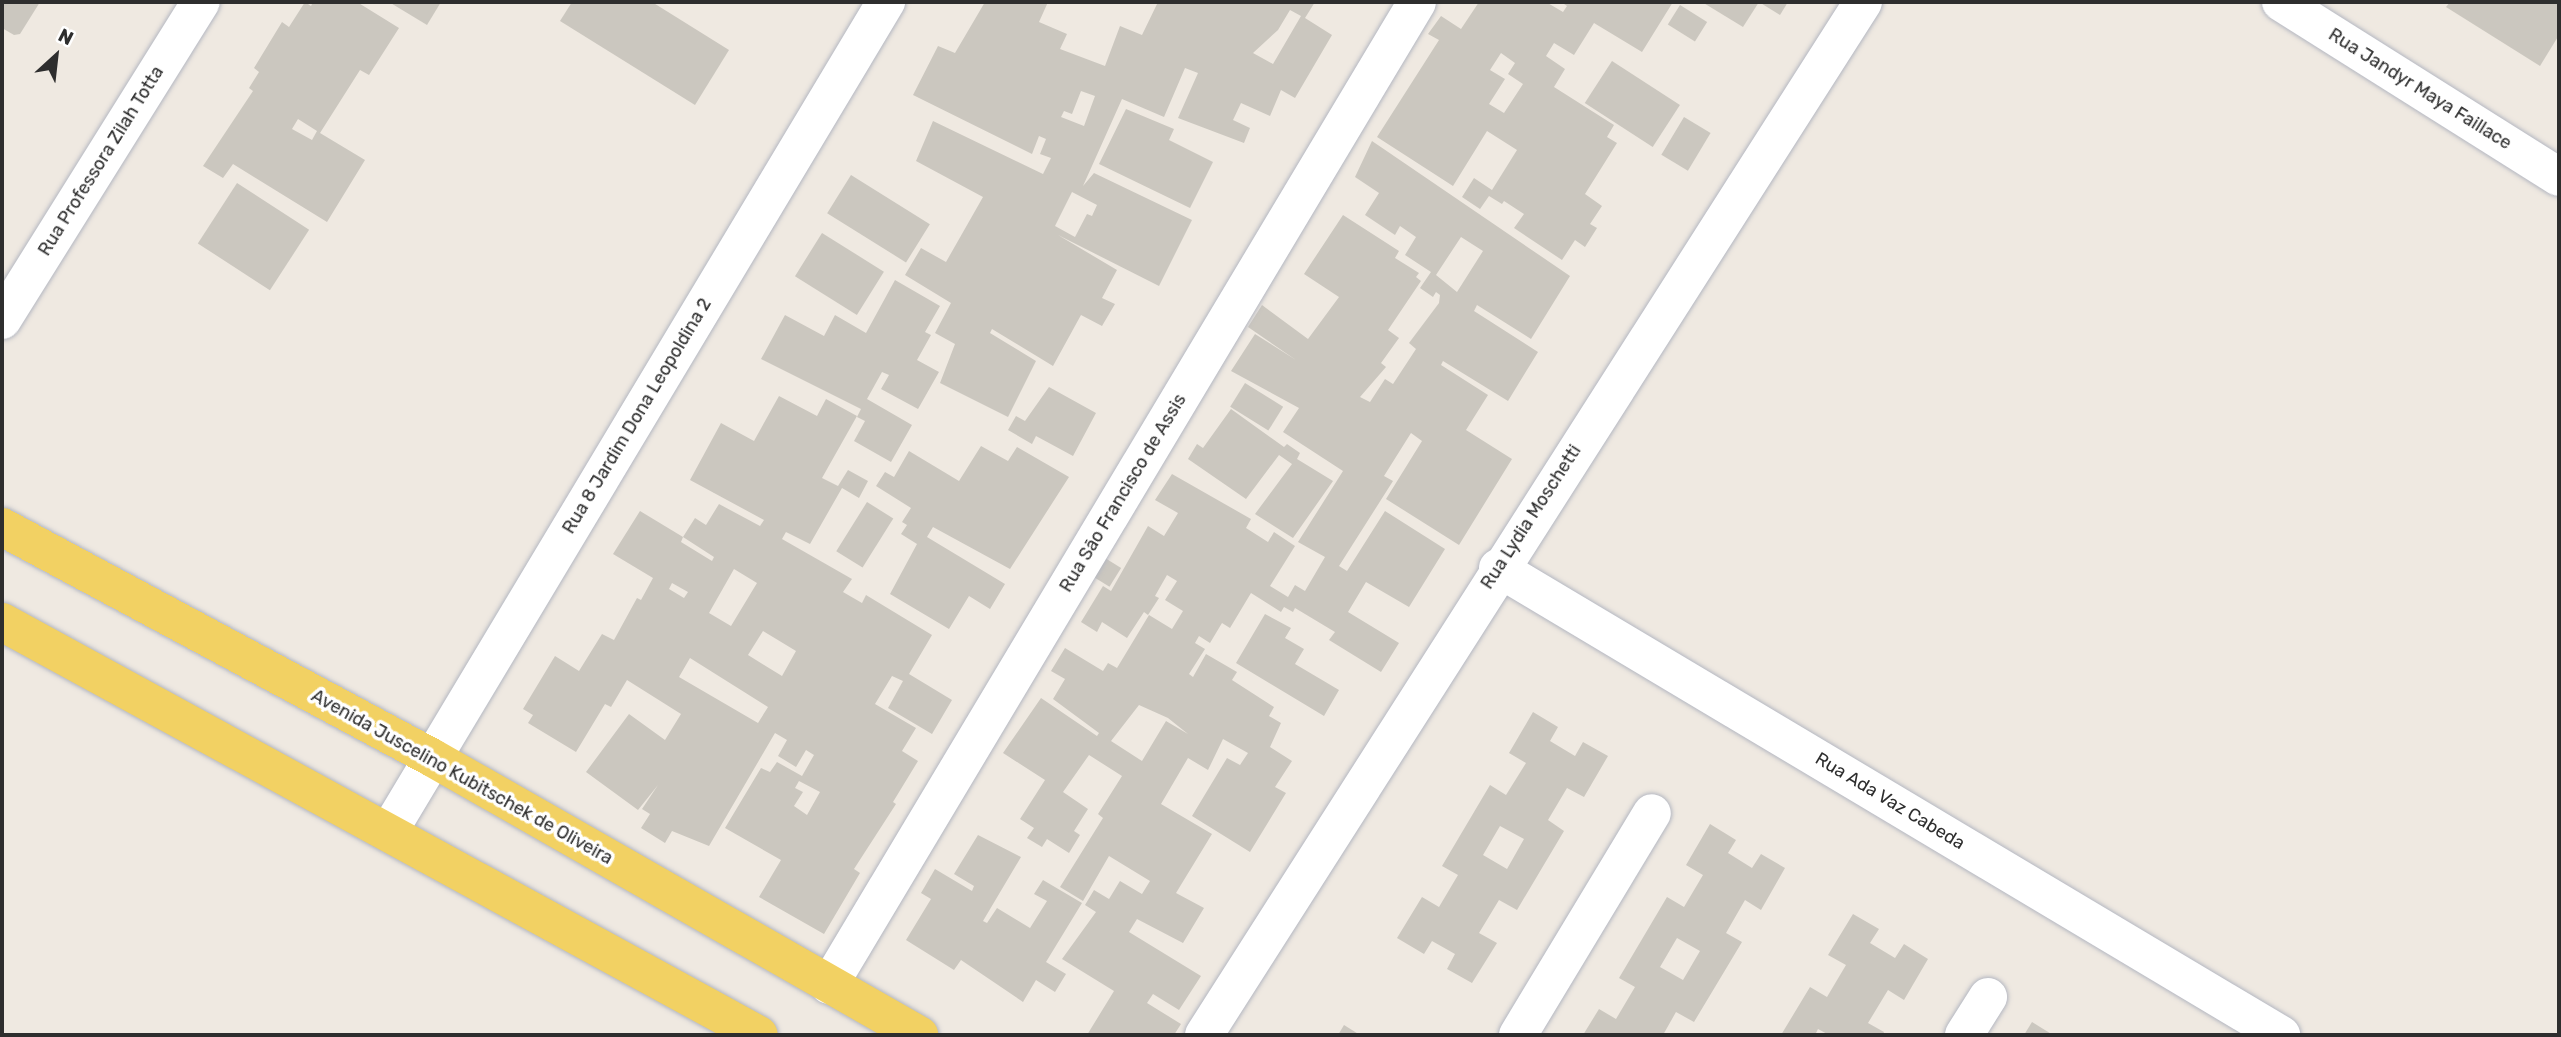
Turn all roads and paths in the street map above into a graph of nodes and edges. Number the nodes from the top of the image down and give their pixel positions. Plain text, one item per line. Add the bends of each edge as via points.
1 (201, 2) edge
2 (886, 2) edge
3 (1417, 2) edge
4 (1863, 2) edge
5 (2281, 2) edge
6 (2559, 177) edge
7 (2, 320) edge
8 (2, 527) edge
9 (1498, 568) junction
10 (2, 622) edge
11 (431, 757) junction
12 (1652, 813) dead end
13 (389, 831) junction
14 (829, 985) junction
15 (1988, 997) dead end
16 (759, 1035) edge
17 (919, 1035) edge
18 (1204, 1035) edge
19 (1518, 1035) edge
20 (1964, 1035) edge
21 (2281, 1035) edge

1 - 7 street, Rua Professora Zilah Totta
2 - 11 street, Rua 8 Jardim Dona Leopoldina 2
3 - 14 street, Rua São Francisco de Assis
4 - 9 street, Rua Lydia Moschetti
5 - 6 street, Rua Jandyr Maya Faillace
8 - 11 main road, Avenida Juscelino Kubitschek de Oliveira
9 - 18 street, Rua Lydia Moschetti
9 - 21 street, Rua Ada Vaz Cabeda
10 - 13 main road
11 - 13 street, Rua 8 Jardim Dona Leopoldina 2
11 - 14 main road, Avenida Juscelino Kubitschek de Oliveira
12 - 19 street
13 - 16 main road
14 - 17 main road, Avenida Juscelino Kubitschek de Oliveira
15 - 20 street

